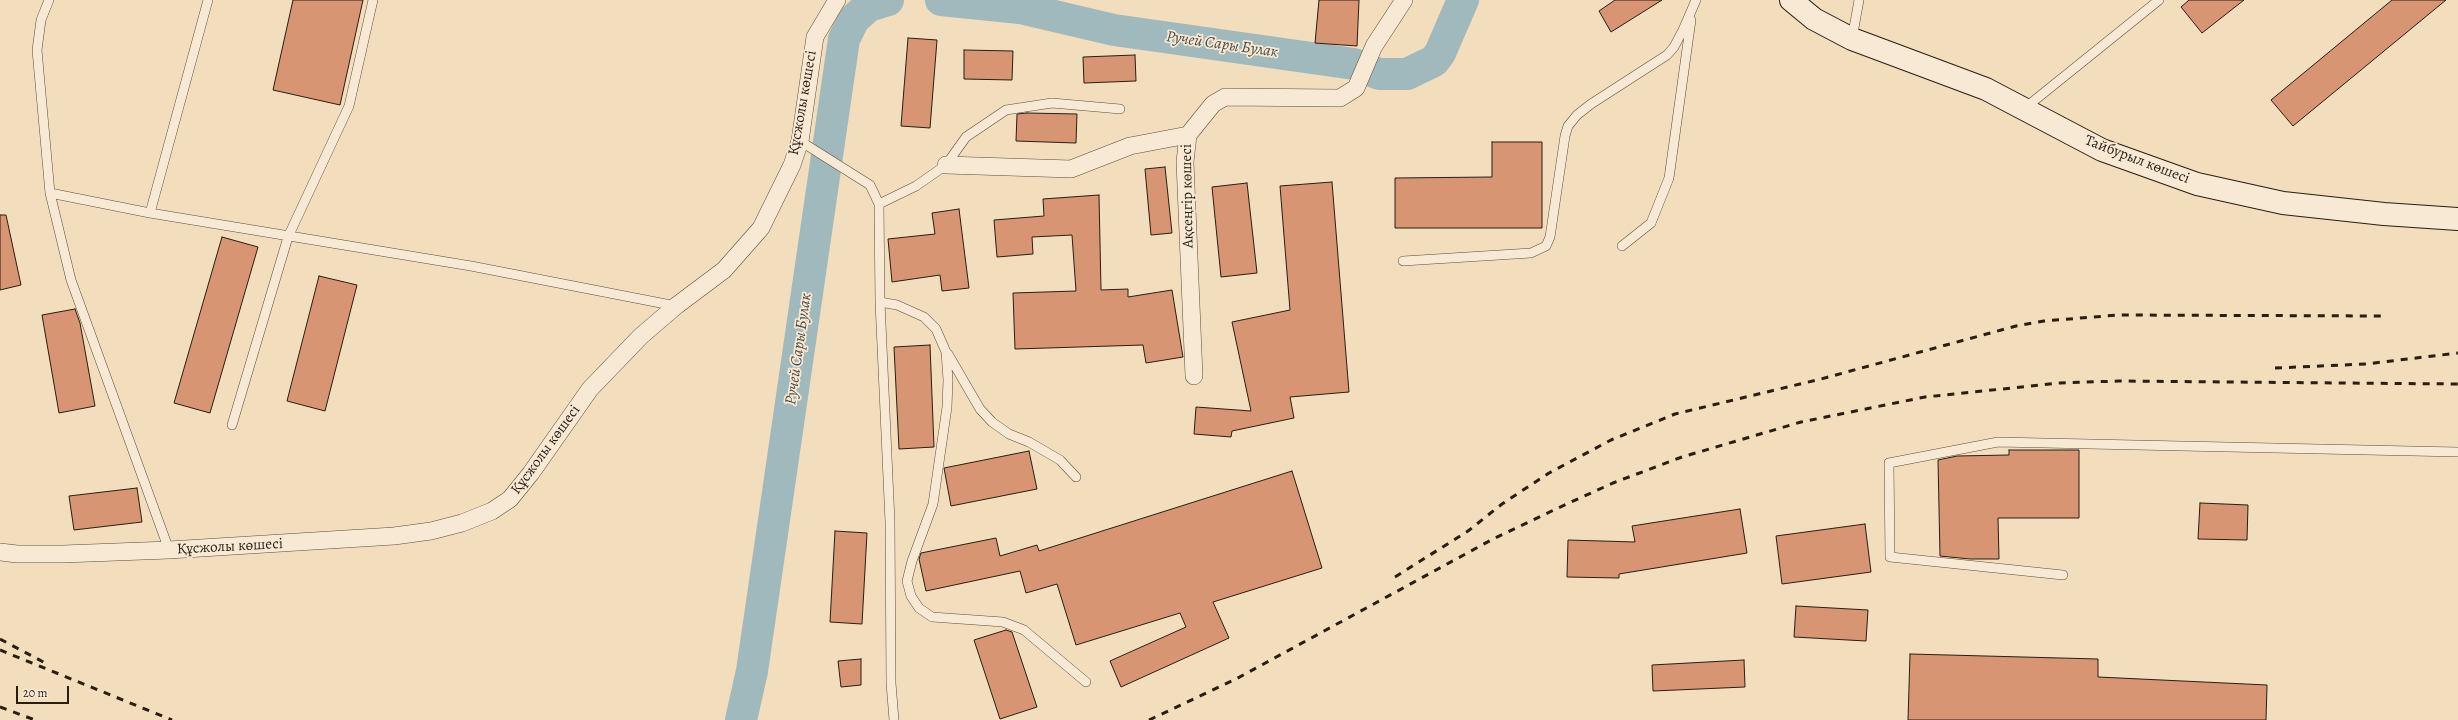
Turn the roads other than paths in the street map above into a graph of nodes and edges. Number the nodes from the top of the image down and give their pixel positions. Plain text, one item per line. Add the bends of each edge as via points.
1 (49, 0) edge
2 (208, 0) edge
3 (373, 0) edge
4 (837, 0) edge
5 (1404, 0) edge
6 (1791, 0) edge
7 (1859, 0) edge
8 (2159, 0) edge
9 (1695, 1) edge
10 (1852, 39) junction
11 (1120, 109) dead end
12 (2024, 109) junction
13 (1188, 135) junction
14 (800, 141) junction
15 (946, 165) junction
16 (50, 193) junction
17 (879, 204) junction
18 (150, 213) junction
19 (2458, 219) edge
20 (288, 237) junction
21 (1622, 246) dead end
22 (1403, 261) dead end
23 (880, 302) junction
24 (676, 306) junction
25 (946, 352) junction
26 (1194, 376) dead end
27 (232, 426) dead end
28 (2458, 452) edge
29 (1076, 477) dead end
30 (169, 550) junction
31 (0, 552) edge
32 (2063, 575) dead end
33 (1086, 682) dead end
34 (894, 720) edge

1 - 16 lane via 41,20 37,50
2 - 18 lane
3 - 20 lane via 349,106
4 - 14 street, Құсжолы көшесі via 814,37
5 - 13 street, Ақсеңгір көшесі via 1374,46 1356,88 1340,98 1225,97 1213,104
6 - 10 main road, Тайбурыл көшесі via 1814,19
7 - 10 lane
8 - 12 lane
9 - 21 lane via 1669,178 1651,223
9 - 22 lane via 1683,30 1667,55 1577,114 1568,126 1564,136 1550,237 1546,246 1531,254
10 - 12 main road, Тайбурыл көшесі via 1986,89
11 - 15 lane via 1052,103 1006,110 966,137
12 - 19 main road, Тайбурыл көшесі via 2102,150 2197,184 2283,203
13 - 15 street via 1130,146 1071,169
13 - 26 street, Ақсеңгір көшесі via 1185,162
14 - 17 lane via 870,185
14 - 24 street, Құсжолы көшесі via 792,165 762,228 724,270
15 - 17 lane via 916,186
16 - 18 lane
16 - 30 lane via 71,280
17 - 23 lane
18 - 20 lane
20 - 24 lane via 471,266
20 - 27 lane
23 - 25 lane via 898,304 924,317 936,329
23 - 34 lane via 890,522 891,683
24 - 30 street, Құсжолы көшесі via 642,336 590,389 514,494 492,511 462,523 431,531 394,536
25 - 29 lane via 980,409 992,422 1009,434 1060,460
25 - 33 lane via 947,407 933,504 907,581 911,596 919,608 932,617 1003,622 1024,630
28 - 32 lane via 1998,442 1889,463 1890,556
30 - 31 street, Құсжолы көшесі via 48,554

